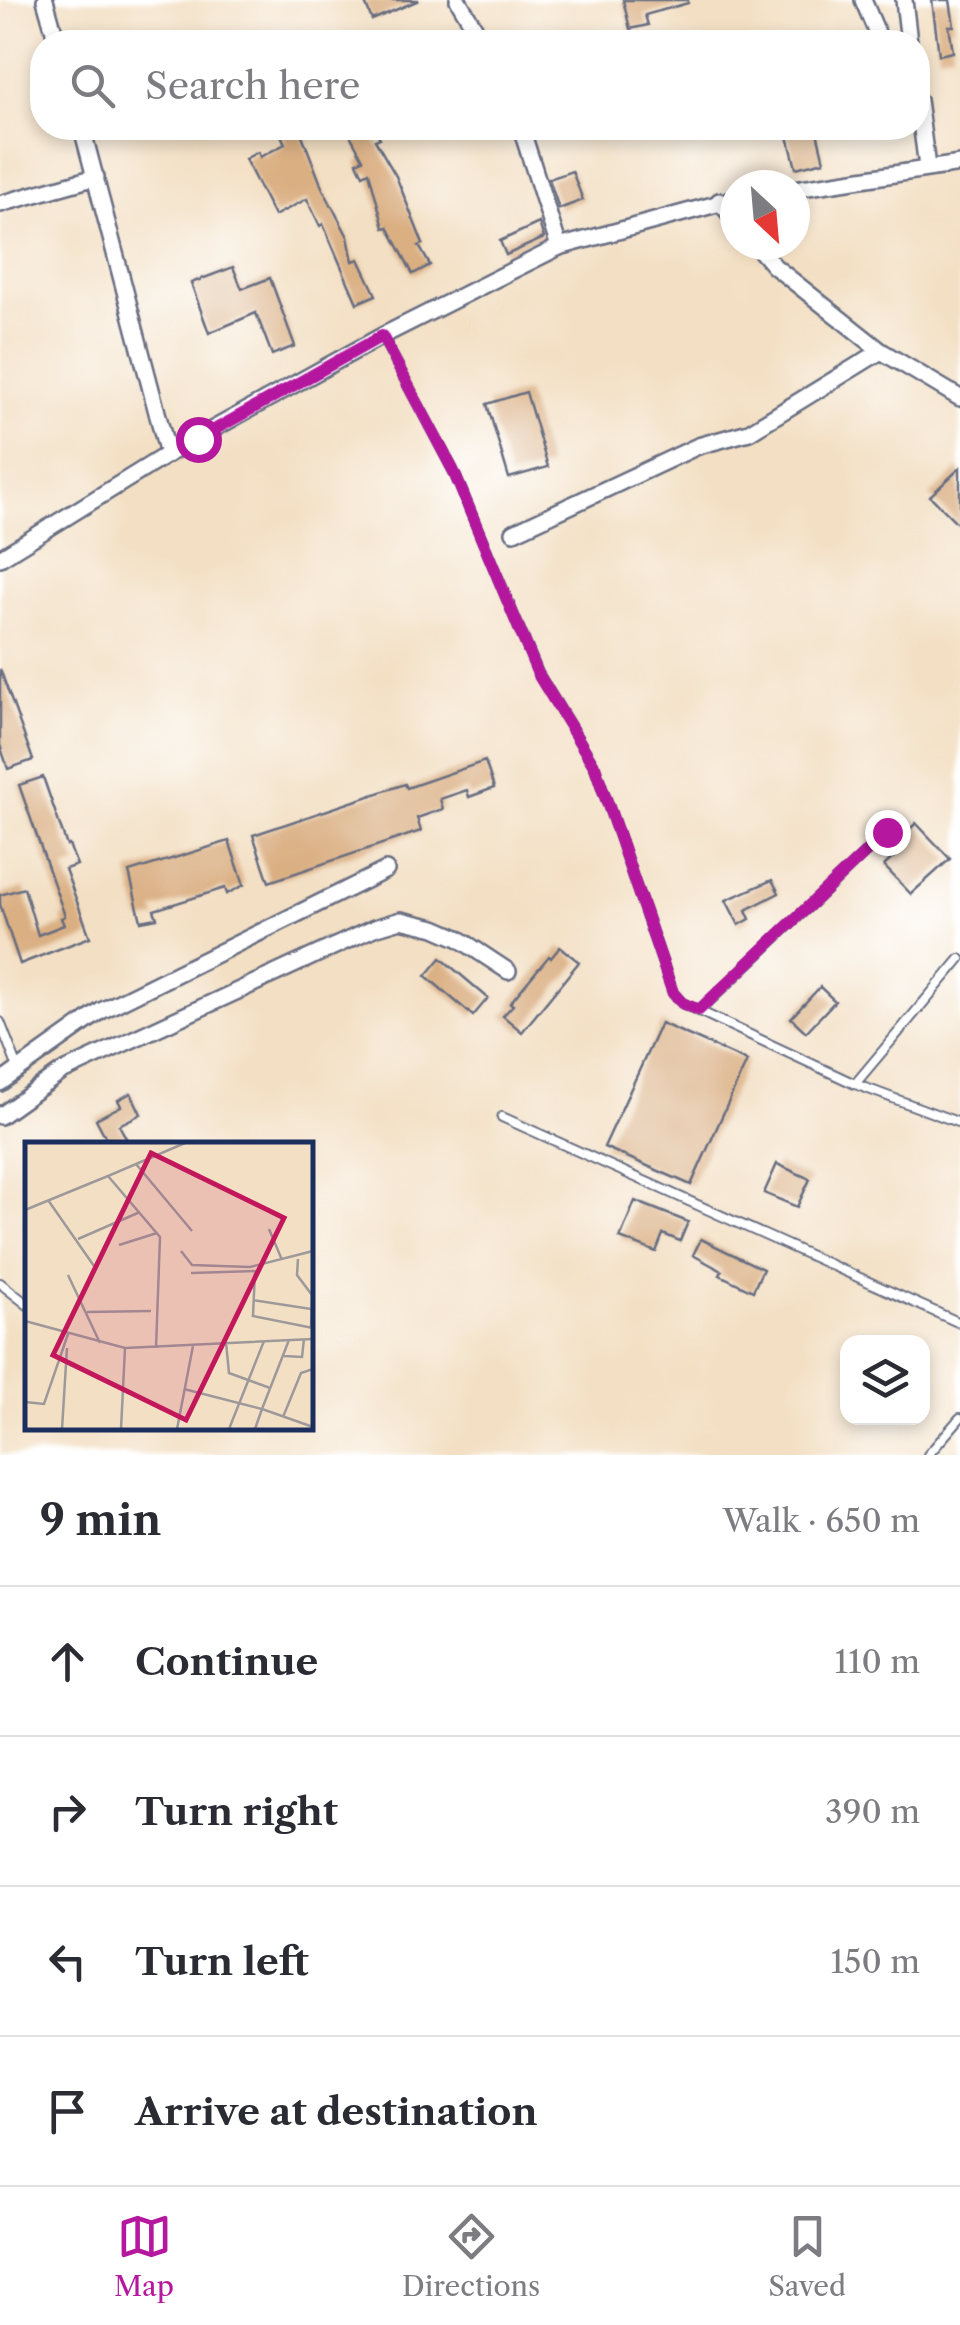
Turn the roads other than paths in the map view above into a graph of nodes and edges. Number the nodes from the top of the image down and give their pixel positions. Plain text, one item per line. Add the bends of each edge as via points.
1 (45, 0) edge
2 (458, 0) edge
3 (862, 0) edge
4 (904, 0) edge
5 (54, 30) edge
6 (476, 30) edge
7 (875, 30) edge
8 (908, 30) edge
9 (85, 140) edge
10 (525, 140) edge
11 (922, 140) edge
12 (960, 164) edge
13 (927, 166) junction
14 (96, 177) junction
15 (810, 186) edge
16 (720, 202) edge
17 (0, 204) edge
18 (560, 247) junction
19 (769, 260) edge
20 (382, 336) junction
21 (880, 351) junction
22 (960, 398) edge
23 (168, 454) junction
24 (514, 532) dead end
25 (0, 558) edge
26 (887, 832) dead end
27 (386, 870) dead end
28 (960, 959) edge
29 (508, 970) dead end
30 (699, 1010) junction
31 (0, 1022) edge
32 (18, 1068) junction
33 (0, 1083) edge
34 (855, 1084) junction
35 (0, 1116) edge
36 (502, 1117) dead end
37 (960, 1123) edge
38 (0, 1284) edge
39 (25, 1303) edge
40 (960, 1323) edge
41 (960, 1418) edge
42 (928, 1455) edge

1 - 5 street
2 - 6 street
3 - 7 street
4 - 8 street
9 - 14 street
10 - 18 street
11 - 13 street
12 - 13 street
13 - 15 street
14 - 17 street
14 - 23 street
16 - 18 street
18 - 20 street
19 - 21 street
20 - 23 street
20 - 30 lane via 453,470 538,674 595,767 673,993
21 - 22 street
21 - 24 street via 749,432 698,446
23 - 25 street
26 - 30 lane
27 - 32 street via 100,1010
28 - 34 lane
29 - 35 street via 458,938 401,920 62,1072
30 - 34 lane
31 - 32 lane
32 - 33 street
34 - 37 lane
36 - 40 lane
38 - 39 lane
41 - 42 lane

